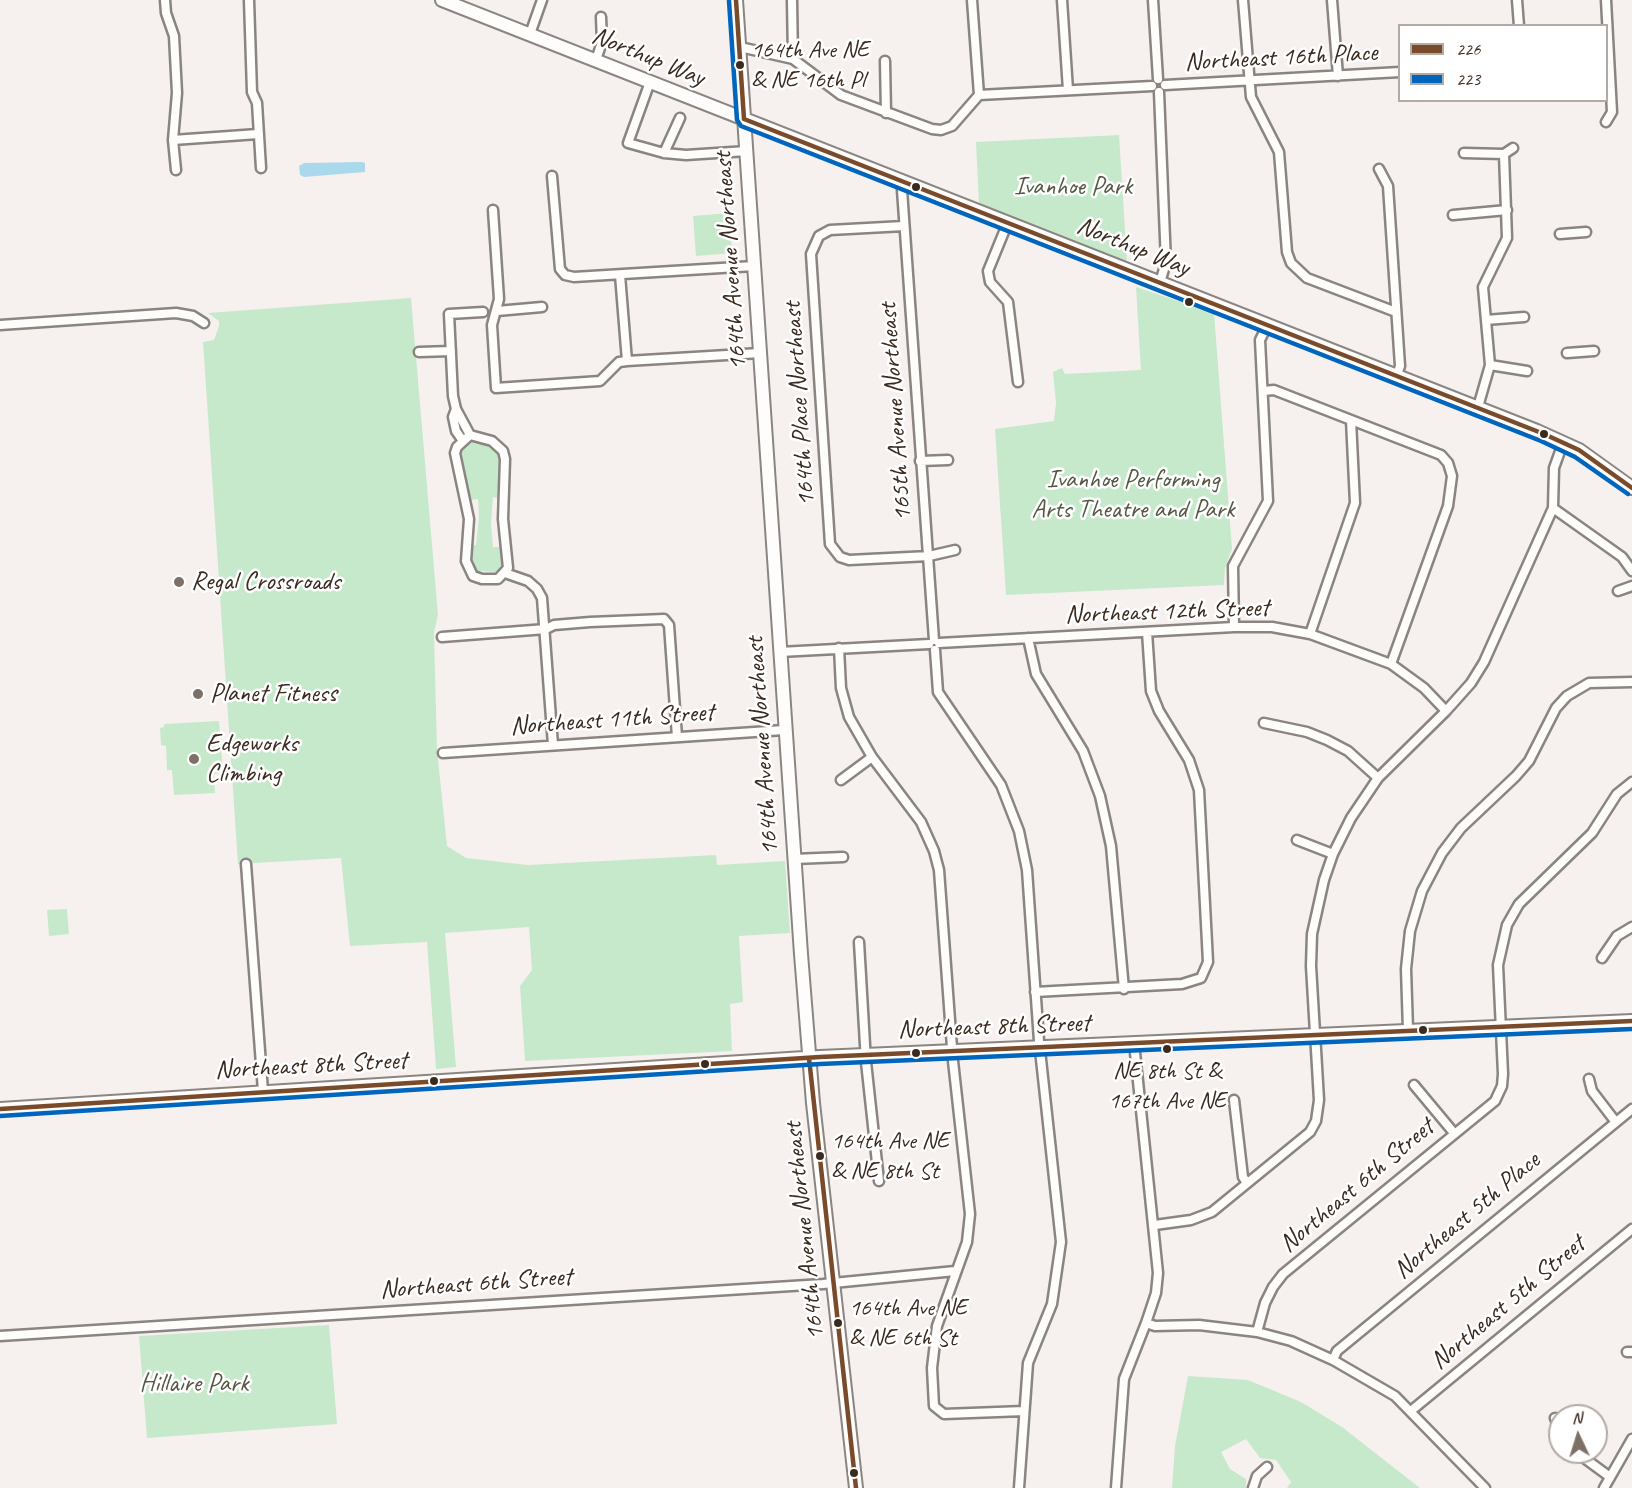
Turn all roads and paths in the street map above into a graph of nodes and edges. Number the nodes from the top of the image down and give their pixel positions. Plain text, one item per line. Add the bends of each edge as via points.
1 (165, 0) edge
2 (249, 0) edge
3 (542, 0) edge
4 (736, 0) edge
5 (792, 0) edge
6 (972, 0) edge
7 (1062, 0) edge
8 (1153, 0) edge
9 (1243, 0) edge
10 (1332, 0) edge
11 (1518, 0) edge
12 (1606, 0) edge
13 (449, 2) edge
14 (601, 18) dead end
15 (1519, 24) edge
16 (1607, 24) edge
17 (530, 34) junction
18 (740, 48) junction
19 (793, 58) junction
20 (596, 60) junction
21 (1608, 60) edge
22 (885, 61) dead end
23 (1398, 72) edge
24 (1338, 76) junction
25 (1250, 81) junction
26 (650, 82) junction
27 (1159, 86) junction
28 (1068, 90) junction
29 (979, 95) junction
30 (886, 113) junction
31 (680, 118) dead end
32 (744, 119) junction
33 (1606, 122) dead end
34 (258, 134) junction
35 (173, 140) junction
36 (1513, 148) dead end
37 (747, 151) junction
38 (664, 153) junction
39 (1464, 153) dead end
40 (1504, 154) junction
41 (261, 168) dead end
42 (1379, 169) dead end
43 (176, 170) dead end
44 (552, 176) dead end
45 (905, 181) junction
46 (493, 210) dead end
47 (1507, 210) junction
48 (1453, 214) dead end
49 (1008, 222) junction
50 (904, 226) junction
51 (1586, 232) dead end
52 (1560, 234) dead end
53 (754, 266) junction
54 (620, 275) junction
55 (1160, 282) junction
56 (542, 307) dead end
57 (497, 311) junction
58 (483, 312) dead end
59 (1396, 312) junction
60 (1524, 317) dead end
61 (1486, 320) junction
62 (204, 323) dead end
63 (0, 324) edge
64 (1268, 324) junction
65 (451, 351) junction
66 (1594, 351) dead end
67 (419, 352) dead end
68 (1567, 352) dead end
69 (759, 353) junction
70 (627, 361) junction
71 (1490, 365) junction
72 (1527, 371) dead end
73 (1397, 375) junction
74 (1017, 382) dead end
75 (1263, 391) junction
76 (1478, 407) junction
77 (456, 409) junction
78 (1351, 420) junction
79 (470, 435) junction
80 (463, 441) junction
81 (1563, 442) junction
82 (948, 460) dead end
83 (920, 461) junction
84 (1632, 488) edge
85 (1553, 508) junction
86 (956, 550) dead end
87 (929, 556) junction
88 (1632, 571) edge
89 (506, 573) junction
90 (1632, 586) edge
91 (1618, 591) dead end
92 (1234, 627) junction
93 (546, 629) junction
94 (1147, 632) junction
95 (1310, 634) junction
96 (442, 637) dead end
97 (1028, 638) junction
98 (934, 644) junction
99 (838, 648) junction
100 (780, 652) junction
101 (1390, 664) junction
102 (1632, 682) edge
103 (1446, 711) junction
104 (1264, 723) dead end
105 (784, 730) junction
106 (677, 737) junction
107 (554, 745) junction
108 (444, 753) dead end
109 (872, 757) junction
110 (1378, 778) junction
111 (841, 780) dead end
112 (1632, 782) edge
113 (1296, 840) dead end
114 (1333, 854) junction
115 (843, 857) dead end
116 (794, 860) junction
117 (246, 864) dead end
118 (1632, 927) edge
119 (859, 942) dead end
120 (1602, 958) dead end
121 (1124, 988) junction
122 (1035, 992) junction
123 (1632, 1021) edge
124 (1501, 1026) junction
125 (1408, 1030) junction
126 (1314, 1035) junction
127 (1134, 1043) junction
128 (1040, 1047) junction
129 (952, 1051) junction
130 (866, 1055) junction
131 (809, 1058) junction
132 (1589, 1079) dead end
133 (1414, 1085) dead end
134 (263, 1091) junction
135 (1234, 1100) dead end
136 (0, 1109) edge
137 (1632, 1109) edge
138 (1615, 1121) junction
139 (1454, 1133) junction
140 (879, 1181) dead end
141 (1247, 1183) junction
142 (1155, 1225) junction
143 (1632, 1229) edge
144 (955, 1270) junction
145 (833, 1282) junction
146 (1146, 1323) junction
147 (1257, 1332) junction
148 (0, 1335) edge
149 (1333, 1360) junction
150 (1412, 1410) junction
151 (1024, 1411) junction
152 (1632, 1439) edge
153 (1592, 1464) edge
154 (1267, 1467) dead end
155 (1610, 1477) junction
156 (856, 1488) edge
157 (1019, 1488) edge
158 (1116, 1488) edge
159 (1253, 1488) edge
160 (1485, 1488) edge
161 (1604, 1488) edge

1 - 35 street via 174,36 177,93
2 - 34 street via 252,92 257,103
3 - 17 street
4 - 18 street, 164th Avenue Northeast
5 - 19 street
6 - 29 street
7 - 28 street
8 - 27 street
9 - 25 street
10 - 24 street
11 - 15 street
12 - 16 street
13 - 17 street, Northup Way
14 - 20 street via 602,42
17 - 20 street, Northup Way
18 - 19 street
18 - 32 street, 164th Avenue Northeast
19 - 30 street via 841,95
20 - 26 street, Northup Way
21 - 33 street via 1612,112
22 - 30 street
23 - 24 street, Northeast 16th Place
24 - 25 street, Northeast 16th Place
25 - 27 street, Northeast 16th Place
25 - 59 street via 1251,97 1279,152 1287,252 1295,270
26 - 32 street, Northup Way
26 - 38 street via 628,143
27 - 28 street, Northeast 16th Place
27 - 55 street via 1166,263
28 - 29 street, Northeast 16th Place
29 - 30 street via 961,119 941,130
31 - 38 street
32 - 37 street, 164th Avenue Northeast
32 - 45 street, Northup Way
34 - 35 street
34 - 41 street
35 - 43 street
36 - 40 street
37 - 38 street
37 - 53 street, 164th Avenue Northeast
39 - 40 street
40 - 47 street
42 - 59 street via 1388,186
44 - 54 street via 560,270 574,277
45 - 49 street, Northup Way
45 - 50 street, 165th Avenue Northeast
46 - 57 street
47 - 48 street
47 - 61 street via 1504,249 1483,287
49 - 55 street, Northup Way
49 - 74 street via 988,271 990,282 1008,302
50 - 83 street, 165th Avenue Northeast
50 - 87 street, 164th Place Northeast via 830,230 819,236 811,255 830,544 840,557 857,560
51 - 52 street
53 - 54 street
53 - 69 street, 164th Avenue Northeast
54 - 70 street
55 - 64 street, Northup Way
56 - 57 street
57 - 70 street via 492,326 496,388 600,381 619,362
58 - 65 street via 449,314
59 - 73 street via 1400,366
60 - 61 street
61 - 71 street
62 - 63 street via 193,316 176,314
64 - 73 street, Northup Way
64 - 75 street via 1260,340
65 - 67 street
65 - 77 street
66 - 68 street
69 - 70 street
69 - 100 street, 164th Avenue Northeast
71 - 72 street
71 - 76 street
73 - 76 street, Northup Way
75 - 78 street via 1274,390
75 - 92 street via 1268,501 1233,566
76 - 81 street, Northup Way
77 - 79 street
77 - 80 street via 456,431
78 - 95 street via 1355,503
78 - 101 street via 1441,455 1452,476 1448,506
79 - 80 street
79 - 89 street via 492,441 503,451
80 - 89 street via 457,447 455,462 469,519 467,570 482,579 498,579
81 - 84 street, Northup Way
81 - 85 street via 1554,468
82 - 83 street
83 - 87 street, 165th Avenue Northeast
85 - 88 street via 1622,557
85 - 103 street via 1484,662
86 - 87 street
87 - 98 street, 165th Avenue Northeast
89 - 93 street via 537,589
90 - 91 street
92 - 94 street, Northeast 12th Street
92 - 95 street, Northeast 12th Street via 1272,627
93 - 96 street
93 - 106 street via 554,625 664,619 669,626
93 - 107 street
94 - 97 street, Northeast 12th Street
94 - 121 street via 1151,691 1197,781 1209,949 1201,978 1182,984
95 - 101 street, Northeast 12th Street
97 - 98 street, Northeast 12th Street
97 - 121 street via 1036,674 1083,751 1104,813 1111,846
98 - 99 street, Northeast 12th Street
98 - 122 street, 165th Avenue Northeast via 938,692 1001,785 1019,831 1027,870
99 - 100 street, Northeast 12th Street
99 - 109 street via 844,703
100 - 105 street, 164th Avenue Northeast
101 - 103 street, Northeast 12th Street via 1424,688
102 - 125 street via 1589,683 1567,696 1556,708 1529,760 1461,828 1442,853 1422,891 1410,931 1406,969
103 - 110 street
104 - 110 street via 1327,740 1348,751
105 - 106 street, Northeast 11th Street
105 - 116 street, 164th Avenue Northeast
106 - 107 street, Northeast 11th Street
107 - 108 street, Northeast 11th Street
109 - 111 street
109 - 129 street via 921,822 934,851 941,888
110 - 114 street
112 - 124 street via 1617,794 1592,833 1519,904 1507,925 1498,965
113 - 114 street
114 - 126 street via 1312,934
115 - 116 street
116 - 131 street, 164th Avenue Northeast
117 - 134 street
118 - 120 street via 1617,936
119 - 130 street
121 - 122 street
122 - 128 street, 165th Avenue Northeast
123 - 124 street, Northeast 8th Street
124 - 125 street, Northeast 8th Street
124 - 139 street, Northeast 6th Street via 1502,1086 1495,1101
125 - 126 street, Northeast 8th Street
126 - 127 street, Northeast 8th Street
126 - 141 street via 1319,1100 1316,1121 1310,1132
127 - 128 street, Northeast 8th Street
127 - 142 street
128 - 129 street, Northeast 8th Street
128 - 151 street, 165th Avenue Northeast via 1061,1242 1052,1304 1028,1363
129 - 130 street, Northeast 8th Street
129 - 144 street via 970,1214 967,1242
130 - 131 street, Northeast 8th Street
130 - 140 street
131 - 134 street, Northeast 8th Street
131 - 145 street, 164th Avenue Northeast
132 - 138 street via 1592,1091
133 - 139 street
134 - 136 street, Northeast 8th Street
135 - 141 street via 1243,1178
137 - 138 street, Northeast 5th Place
138 - 149 street, Northeast 5th Place via 1337,1351
139 - 147 street, Northeast 6th Street via 1283,1274 1265,1303
141 - 142 street via 1201,1218
142 - 146 street via 1158,1273
143 - 150 street, Northeast 5th Street
144 - 145 street, Northeast 6th Street
144 - 151 street via 937,1326 932,1358 934,1406 944,1414
145 - 148 street, Northeast 6th Street
145 - 156 street, 164th Avenue Northeast
146 - 147 street
146 - 158 street via 1124,1379
147 - 149 street via 1291,1341
149 - 150 street
150 - 160 street
151 - 157 street, 165th Avenue Northeast
152 - 155 street
153 - 155 street
154 - 159 street via 1257,1476
155 - 161 street

